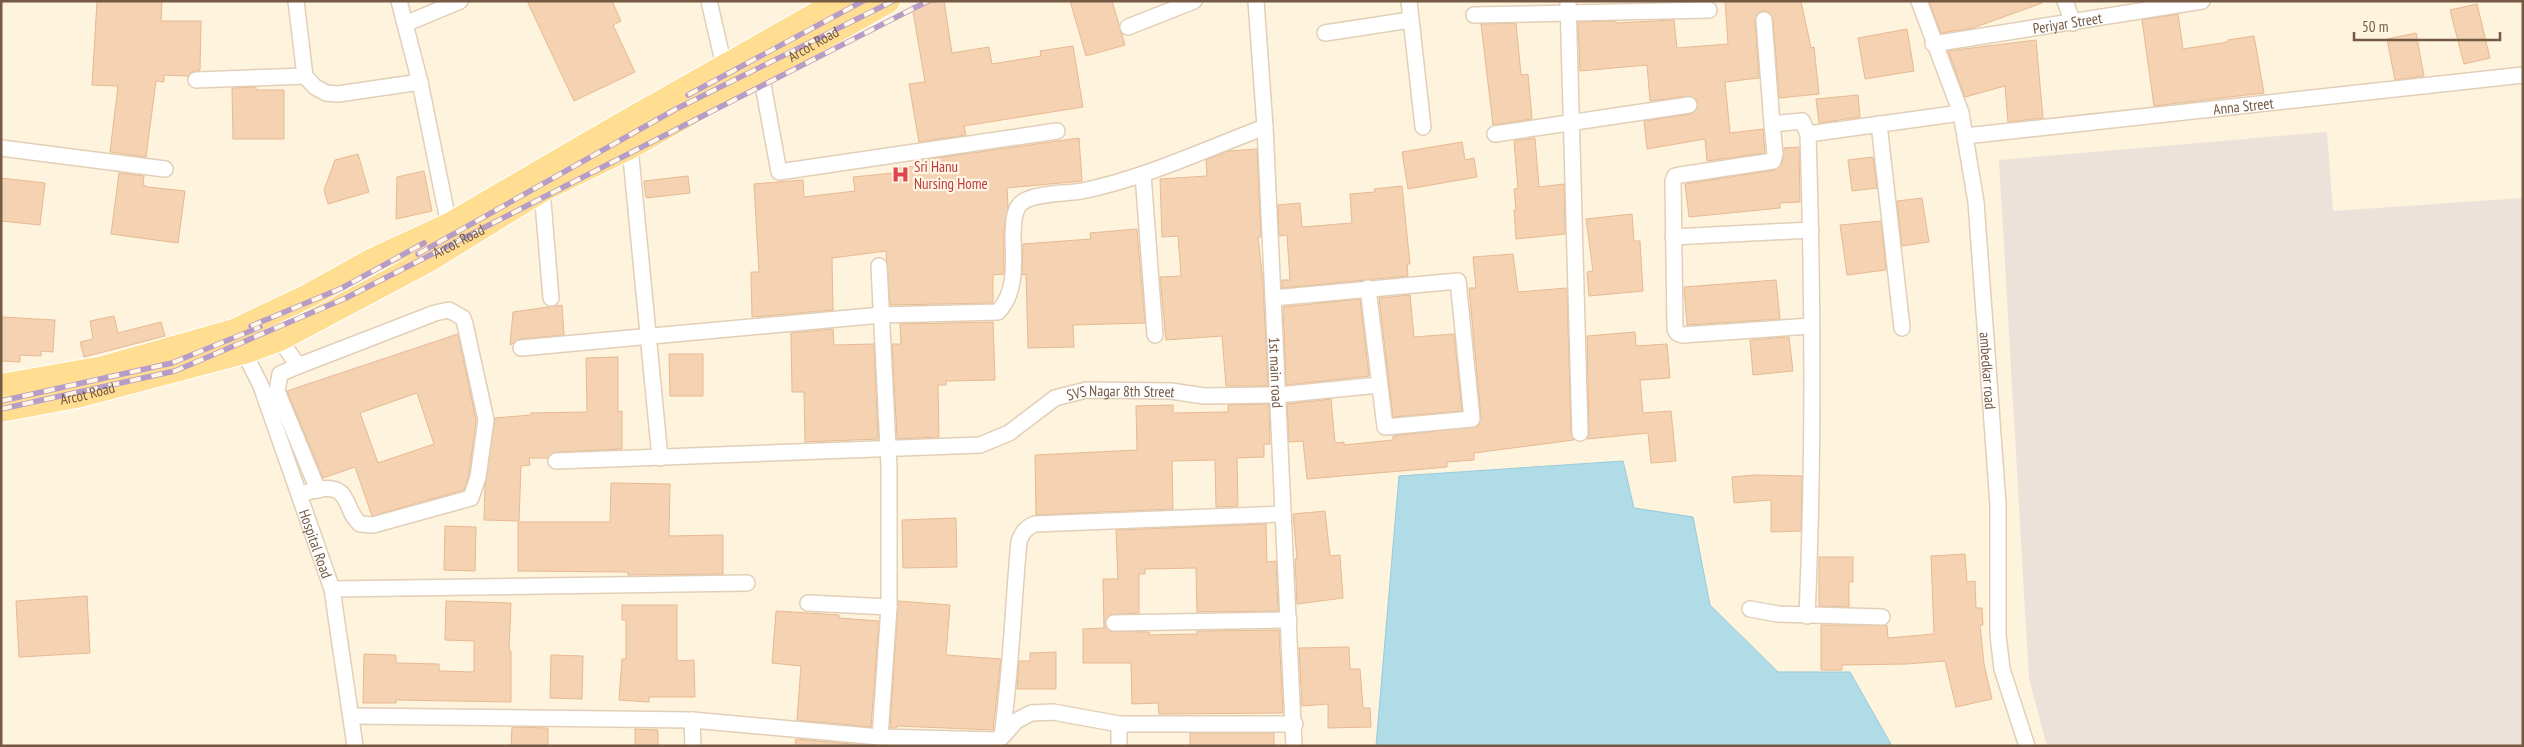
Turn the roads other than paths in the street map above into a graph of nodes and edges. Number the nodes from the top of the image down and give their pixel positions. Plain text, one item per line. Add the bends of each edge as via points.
1 (296, 1) edge
2 (399, 1) edge
3 (460, 1) edge
4 (709, 1) edge
5 (840, 1) edge
6 (888, 1) edge
7 (1194, 1) edge
8 (1256, 1) edge
9 (1409, 1) edge
10 (1919, 1) edge
11 (2065, 1) edge
12 (2202, 1) edge
13 (1568, 8) edge
14 (1709, 10) dead end
15 (1474, 15) dead end
16 (1410, 20) junction
17 (1764, 20) dead end
18 (2073, 23) junction
19 (405, 24) junction
20 (1128, 27) dead end
21 (1325, 33) dead end
22 (1934, 44) junction
23 (724, 66) junction
24 (761, 74) junction
25 (2523, 75) edge
26 (305, 76) junction
27 (196, 80) dead end
28 (420, 82) junction
29 (1689, 105) dead end
30 (1961, 113) junction
31 (1570, 122) junction
32 (1772, 124) junction
33 (1879, 124) junction
34 (617, 127) junction
35 (1265, 127) junction
36 (1423, 127) dead end
37 (1057, 132) dead end
38 (1495, 134) dead end
39 (1808, 134) junction
40 (1964, 136) junction
41 (630, 147) junction
42 (1, 148) edge
43 (164, 169) dead end
44 (1143, 174) junction
45 (542, 190) junction
46 (449, 225) junction
47 (1811, 230) junction
48 (1674, 237) junction
49 (879, 266) dead end
50 (1368, 288) junction
51 (551, 298) dead end
52 (1273, 298) junction
53 (272, 313) junction
54 (881, 315) junction
55 (1811, 326) junction
56 (1902, 328) dead end
57 (650, 335) junction
58 (1155, 335) dead end
59 (283, 337) junction
60 (521, 348) dead end
61 (244, 352) junction
62 (298, 366) junction
63 (1379, 385) junction
64 (1, 386) edge
65 (1278, 395) junction
66 (1, 410) edge
67 (1580, 433) dead end
68 (888, 448) junction
69 (660, 458) junction
70 (556, 461) dead end
71 (318, 490) junction
72 (300, 494) junction
73 (1283, 514) junction
74 (747, 583) dead end
75 (332, 589) junction
76 (808, 603) dead end
77 (888, 607) junction
78 (1750, 609) dead end
79 (1807, 616) junction
80 (1882, 617) dead end
81 (1289, 620) junction
82 (1114, 623) dead end
83 (352, 716) junction
84 (692, 720) junction
85 (1119, 724) junction
86 (1294, 724) junction
87 (880, 737) junction
88 (1002, 737) junction
89 (932, 743) edge
90 (355, 746) edge
91 (693, 746) edge
92 (1119, 746) edge
93 (1294, 746) edge
94 (2027, 746) edge

1 - 26 street
2 - 19 street
3 - 19 street
4 - 23 street
5 - 23 main road, Arcot Road
6 - 24 main road, Arcot Road
7 - 20 street
8 - 35 street, 1st main road
9 - 16 street
10 - 22 street, ambedkar road
11 - 18 street
12 - 18 street, Periyar Street
13 - 14 street
13 - 15 street
13 - 31 street
16 - 21 street
16 - 36 street
17 - 32 street
18 - 22 street, Periyar Street
19 - 28 street
22 - 30 street, ambedkar road
23 - 34 main road, Arcot Road
24 - 37 street via 779,172
24 - 41 main road, Arcot Road
25 - 40 street, Anna Street
26 - 27 street
26 - 28 street via 326,93 338,94
28 - 46 street
29 - 31 street
30 - 33 street
30 - 40 street, ambedkar road
31 - 38 street
31 - 67 street
32 - 39 street via 1802,121
32 - 48 street via 1775,154 1772,161 1675,176 1672,181
33 - 39 street
33 - 56 street
34 - 41 street
34 - 46 main road, Arcot Road
35 - 44 street
35 - 52 street, 1st main road
39 - 47 street
40 - 94 street, ambedkar road via 1976,202 1983,277 1997,494 1998,635 2002,668
41 - 45 main road, Arcot Road
41 - 57 street
42 - 43 street
44 - 54 street via 1082,191 1029,198 1018,206 1014,219 1013,289 998,312
44 - 58 street
45 - 51 street
45 - 59 main road, Arcot Road via 427,261
46 - 53 main road, Arcot Road
47 - 48 street
47 - 55 street
48 - 55 street via 1677,334
49 - 54 street
50 - 52 street
50 - 63 street
50 - 63 street via 1458,281 1472,419 1385,427
52 - 65 street, 1st main road
53 - 59 main road
53 - 64 main road, Arcot Road via 234,331 103,368
54 - 57 street
54 - 68 street
55 - 79 street via 1811,531
57 - 60 street
57 - 69 street
59 - 61 main road, Arcot Road
59 - 62 street
61 - 66 main road, Arcot Road via 81,395
61 - 72 street, Hospital Road via 261,386
62 - 71 street via 280,374 277,391
62 - 71 street via 449,310 463,318 486,420 478,477 471,498 373,525 360,524 338,490
63 - 65 street, SVS Nagar 8th Street
65 - 68 street, SVS Nagar 8th Street via 1204,396 1171,391 1086,390 1056,398 1009,432 980,446
65 - 73 street, 1st main road
68 - 69 street, SVS Nagar 8th Street
68 - 77 street
69 - 70 street, SVS Nagar 8th Street
71 - 72 street
72 - 75 street, Hospital Road
73 - 81 street, 1st main road
73 - 88 street via 1035,524 1028,527 1019,541 1009,690
74 - 75 street
75 - 83 street, Hospital Road
76 - 77 street
77 - 87 street
78 - 79 street
79 - 80 street
81 - 82 street
81 - 86 street, 1st main road
83 - 84 street
83 - 90 street, Hospital Road
84 - 87 street
84 - 91 street
85 - 86 street
85 - 88 street via 1053,712 1031,713 1016,721
85 - 92 street
86 - 93 street, 1st main road
87 - 89 street
88 - 89 street

